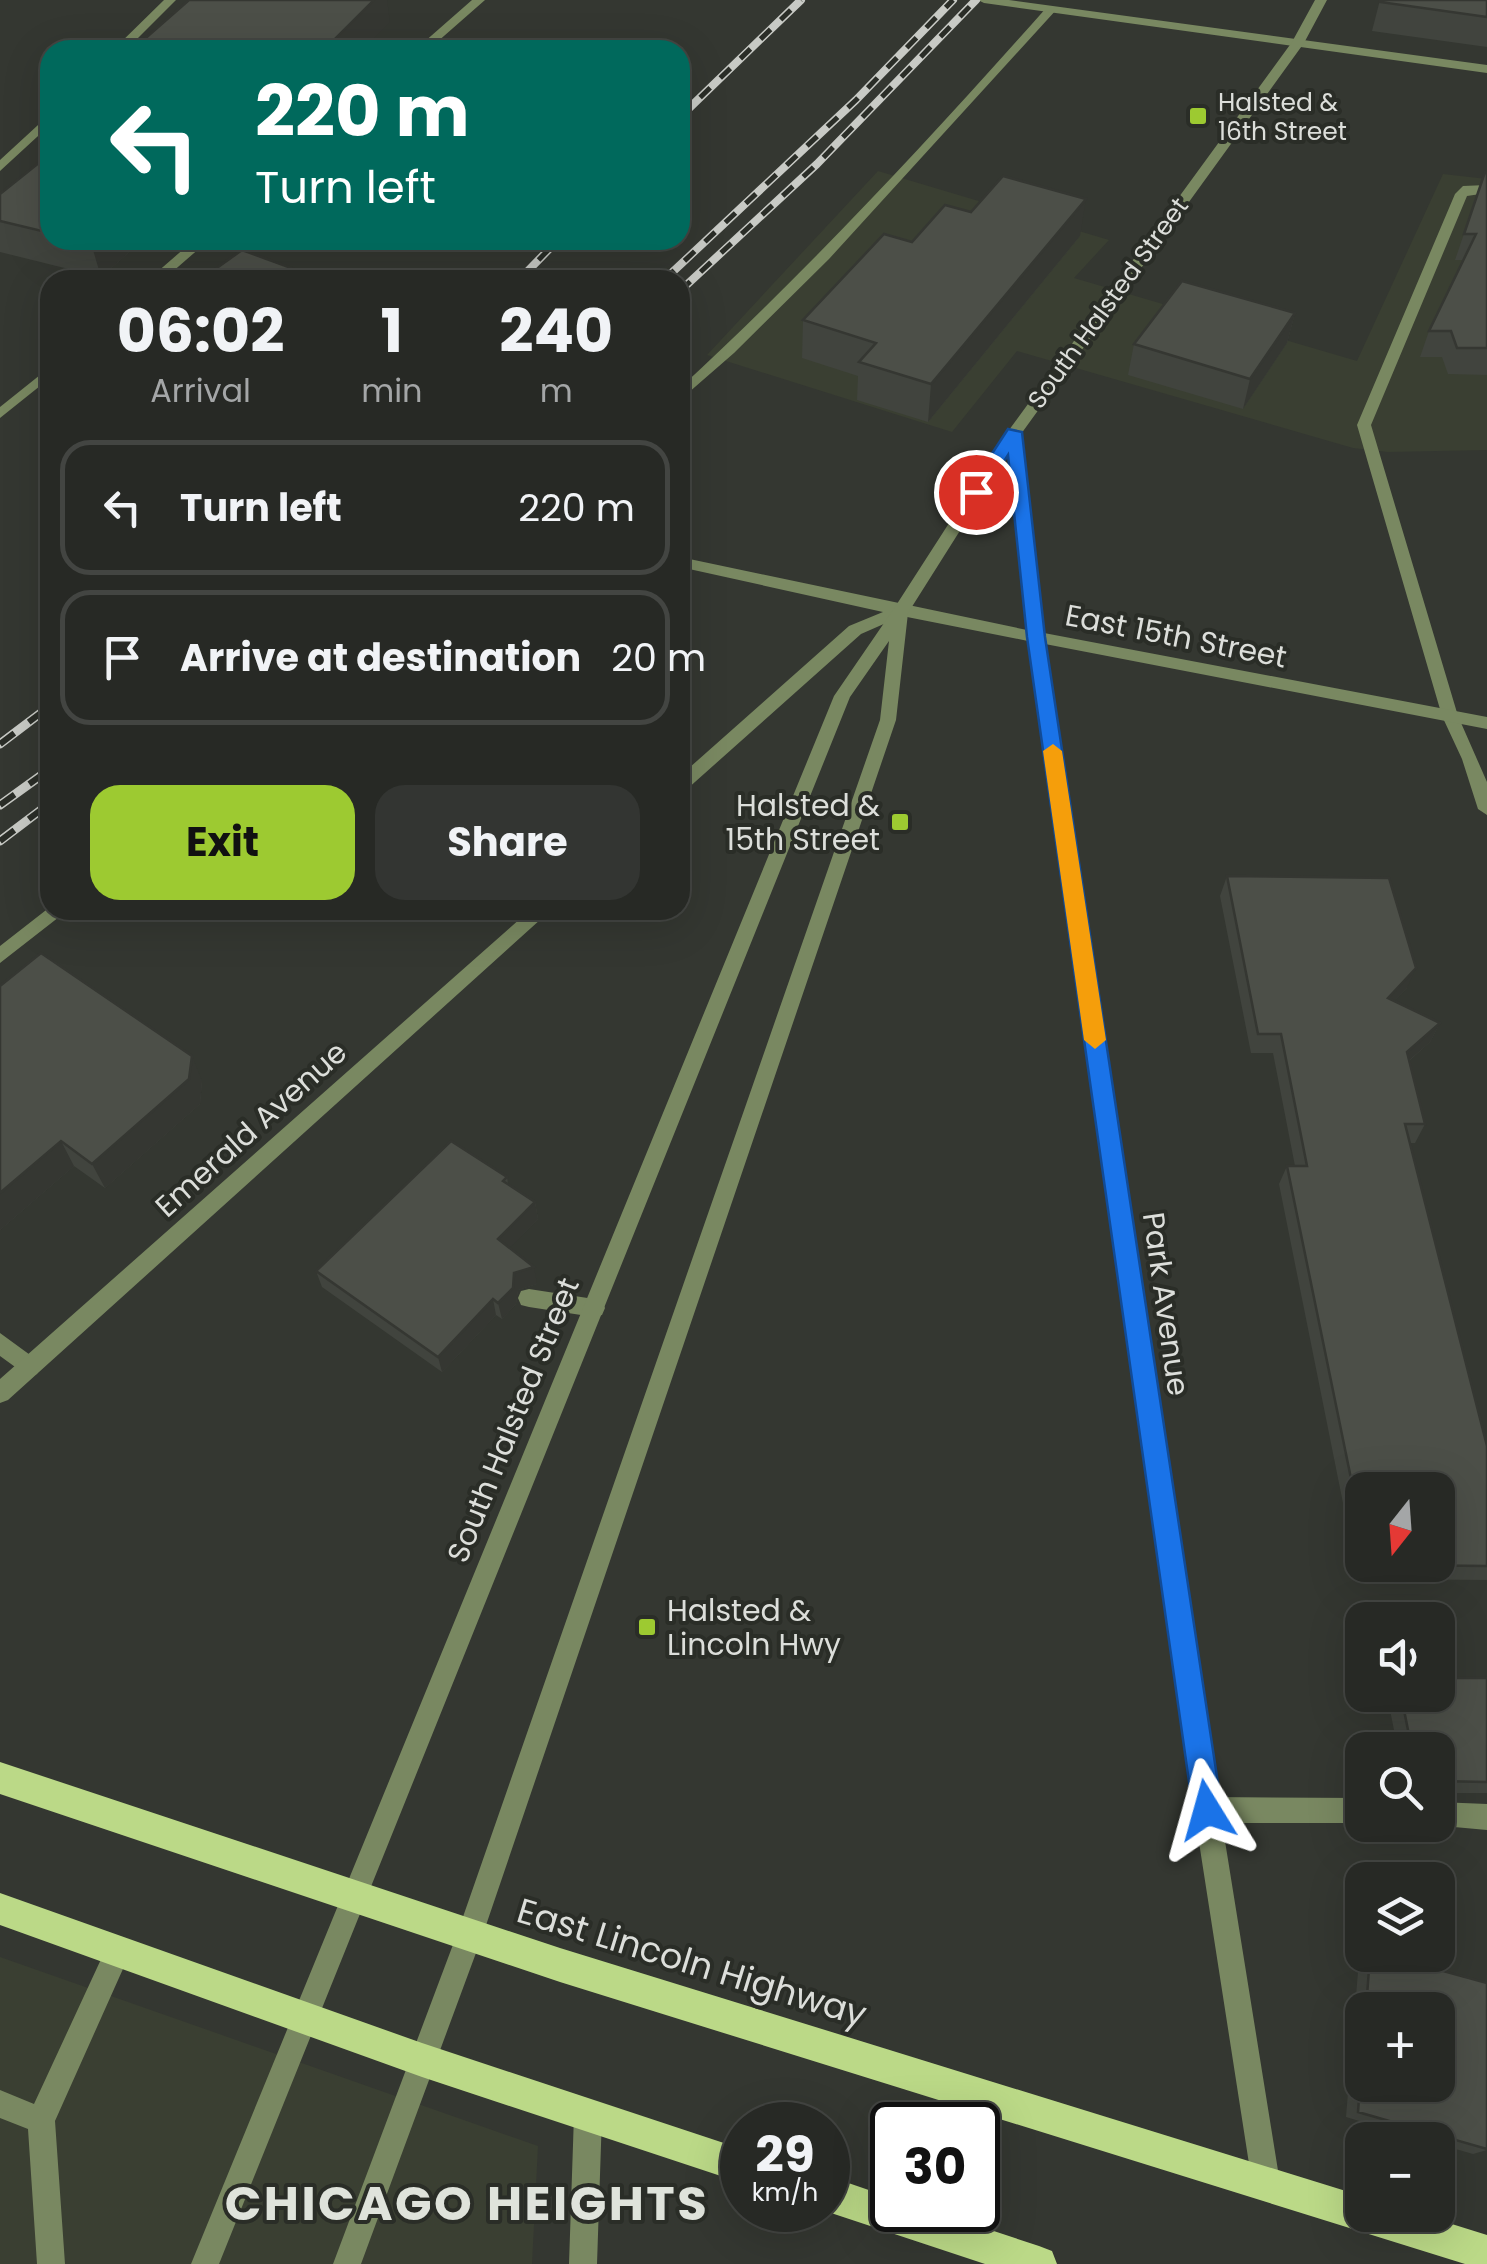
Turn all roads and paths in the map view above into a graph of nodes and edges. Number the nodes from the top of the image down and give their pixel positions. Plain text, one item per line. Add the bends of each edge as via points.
1 (170, 0) edge
2 (479, 0) edge
3 (984, 0) edge
4 (1321, 0) edge
5 (1051, 9) junction
6 (129, 40) edge
7 (433, 40) edge
8 (1298, 43) junction
9 (1487, 69) edge
10 (40, 128) edge
11 (0, 167) edge
12 (1487, 190) edge
13 (190, 250) edge
14 (168, 270) edge
15 (40, 380) edge
16 (690, 387) edge
17 (0, 414) edge
18 (1014, 432) junction
19 (690, 564) edge
20 (901, 611) junction
21 (1036, 637) junction
22 (1450, 716) junction
23 (1487, 723) edge
24 (690, 777) edge
25 (1487, 809) edge
26 (46, 920) edge
27 (531, 920) edge
28 (0, 956) edge
29 (530, 1298) dead end
30 (594, 1308) junction
31 (0, 1343) edge
32 (30, 1367) junction
33 (0, 1393) edge
34 (0, 1778) edge
35 (1207, 1810) junction
36 (1345, 1811) edge
37 (1455, 1815) edge
38 (1487, 1817) edge
39 (354, 1895) junction
40 (0, 1908) edge
41 (470, 1934) junction
42 (118, 1951) junction
43 (303, 2018) junction
44 (422, 2060) junction
45 (0, 2104) edge
46 (588, 2115) junction
47 (41, 2120) junction
48 (720, 2159) edge
49 (1266, 2183) junction
50 (850, 2201) edge
51 (1345, 2208) edge
52 (1421, 2232) edge
53 (1487, 2253) edge
54 (51, 2264) edge
55 (205, 2264) edge
56 (347, 2264) edge
57 (583, 2264) edge
58 (1039, 2264) edge

1 - 6 street
2 - 7 street
3 - 5 street
4 - 8 street, South Halsted Street
5 - 8 street
5 - 16 street via 767,317
8 - 9 street
8 - 18 street, South Halsted Street
10 - 11 street
12 - 22 street via 1461,194 1364,426
13 - 14 street
15 - 17 street
18 - 20 street, South Halsted Street
18 - 21 street, Park Avenue
19 - 20 street, East 15th Street
20 - 21 street, East 15th Street
20 - 24 street via 855,630
20 - 30 street, South Halsted Street via 842,696
20 - 41 street, South Halsted Street via 888,720
21 - 22 street, East 15th Street
21 - 35 street, Park Avenue
22 - 23 street, East 15th Street
22 - 25 street
26 - 28 street
27 - 32 street, Emerald Avenue
29 - 30 street
30 - 39 street, South Halsted Street
31 - 32 street
32 - 33 street, Emerald Avenue
34 - 39 main road, East Lincoln Highway
35 - 36 street
35 - 49 street, Park Avenue
37 - 38 street
39 - 41 main road, East Lincoln Highway
39 - 43 street, South Halsted Street
40 - 42 main road
41 - 44 street, South Halsted Street
41 - 49 main road, East Lincoln Highway
42 - 43 main road
42 - 47 street
43 - 44 main road
43 - 55 street, South Halsted Street
44 - 46 main road
44 - 56 street, South Halsted Street
45 - 47 street
46 - 48 main road
46 - 57 street
47 - 54 street
49 - 51 main road, East Lincoln Highway
50 - 58 main road
52 - 53 main road, East Lincoln Highway

